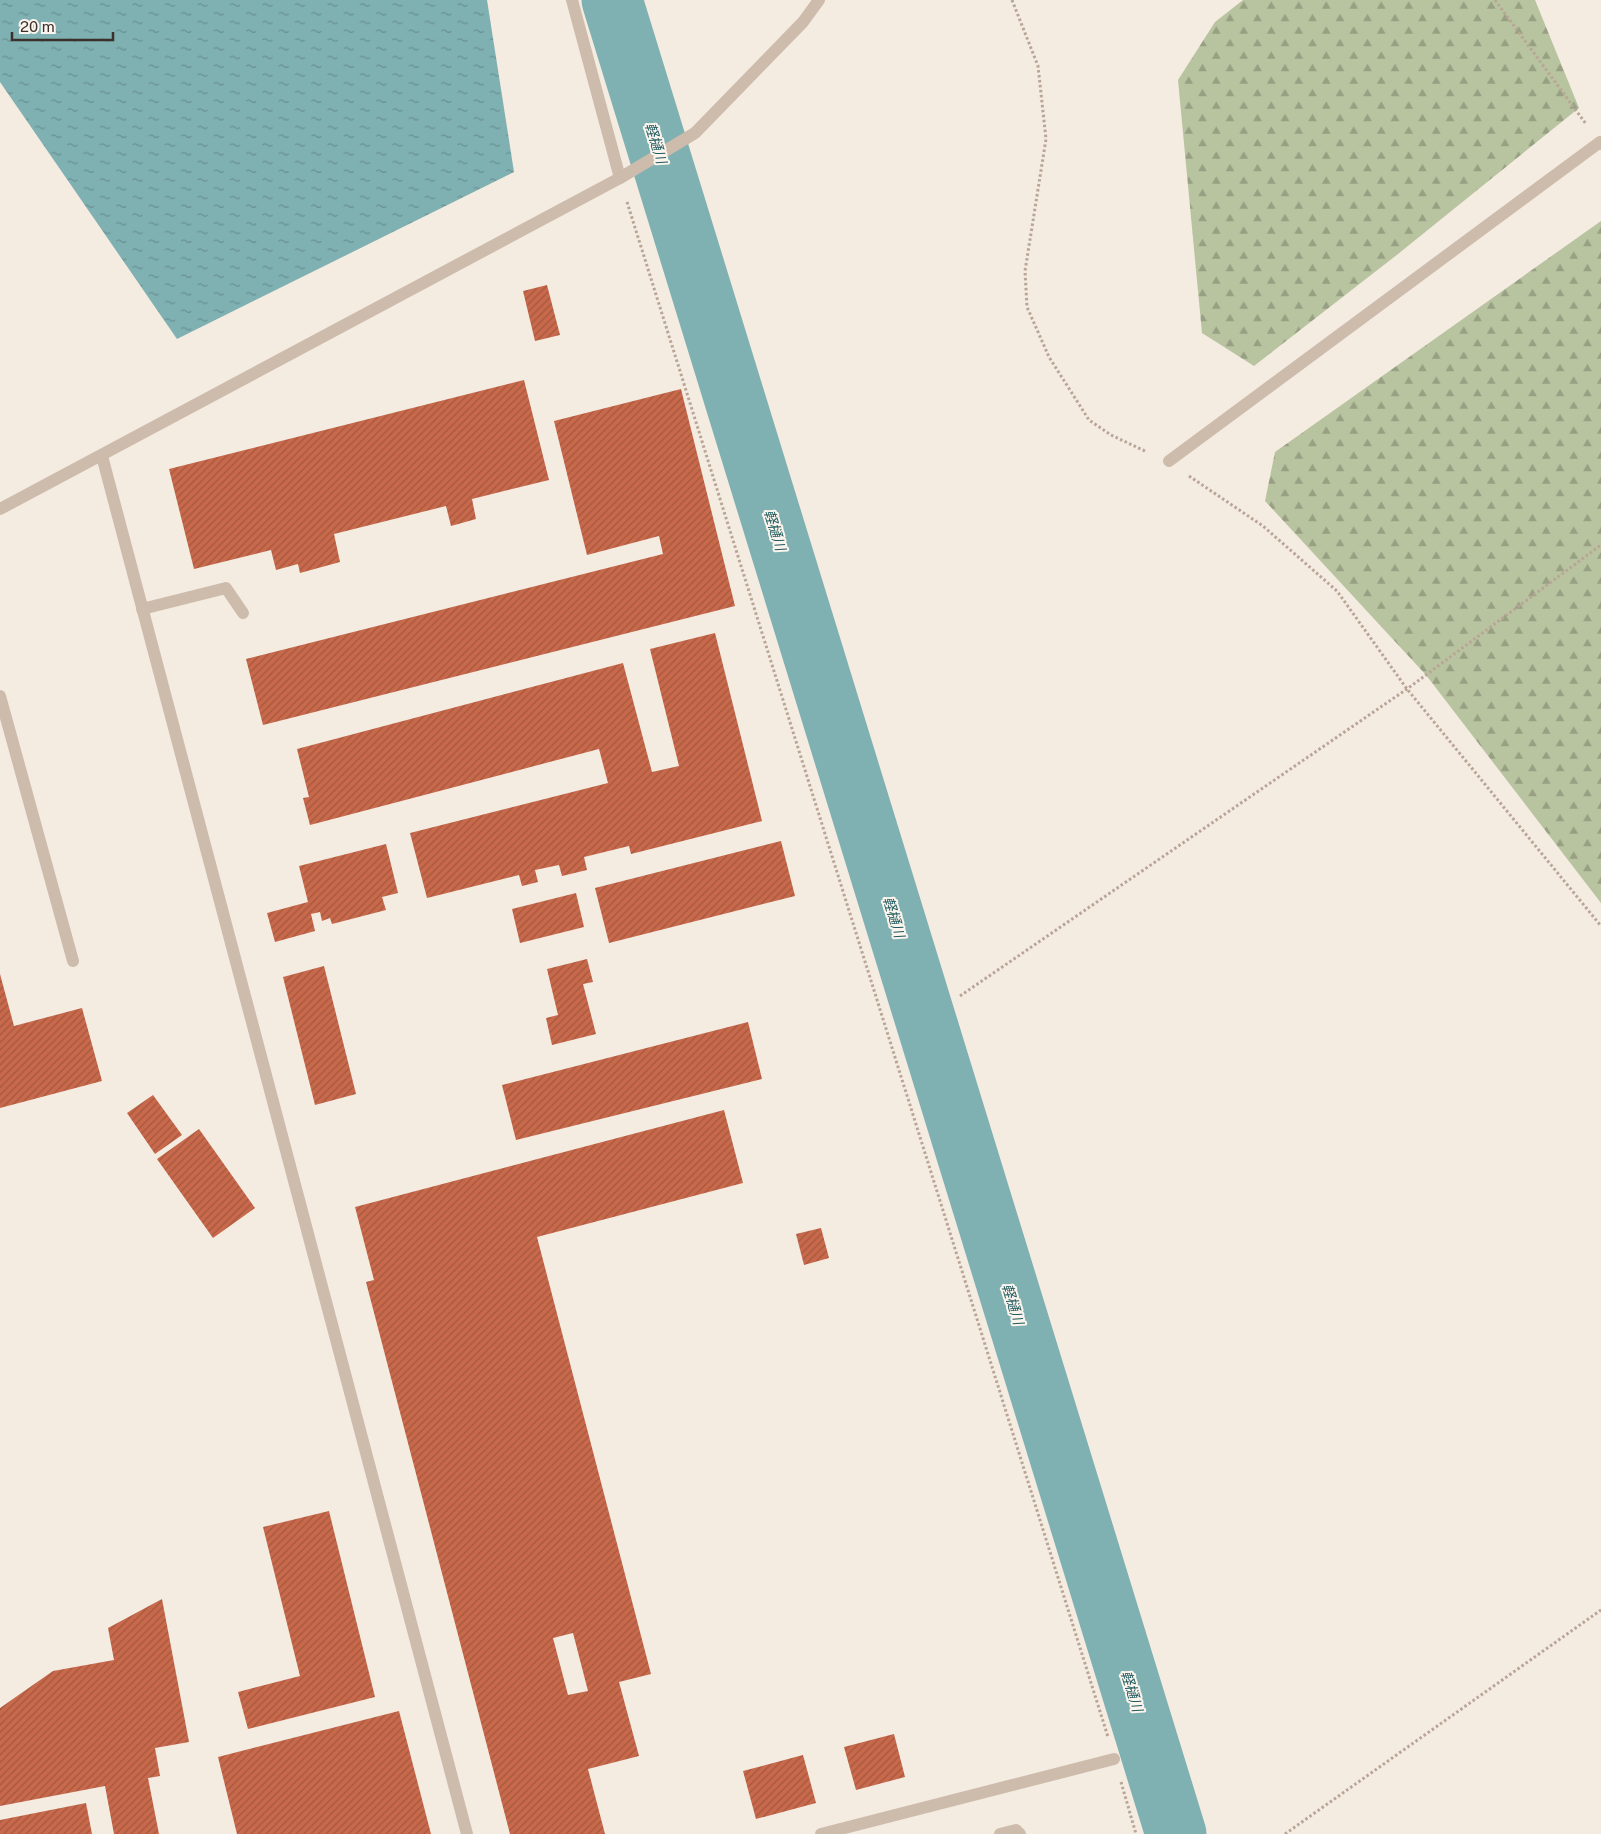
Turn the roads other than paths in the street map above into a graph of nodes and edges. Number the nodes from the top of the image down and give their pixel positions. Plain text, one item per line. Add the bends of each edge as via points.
1 (572, 0) edge
2 (819, 0) edge
3 (1600, 143) edge
4 (620, 178) junction
5 (102, 456) junction
6 (1169, 461) road end
7 (0, 509) edge
8 (142, 609) junction
9 (243, 613) dead end
10 (0, 696) edge
11 (73, 961) dead end
12 (1114, 1759) road end
13 (467, 1834) edge
14 (821, 1834) edge
15 (1000, 1834) edge
16 (1020, 1834) edge

1 - 4 street
2 - 4 street via 803,22 694,134
3 - 6 street
4 - 5 street
5 - 7 street
5 - 8 street
8 - 9 street via 226,588
8 - 13 street
10 - 11 street
12 - 14 street
15 - 16 street via 1016,1830

